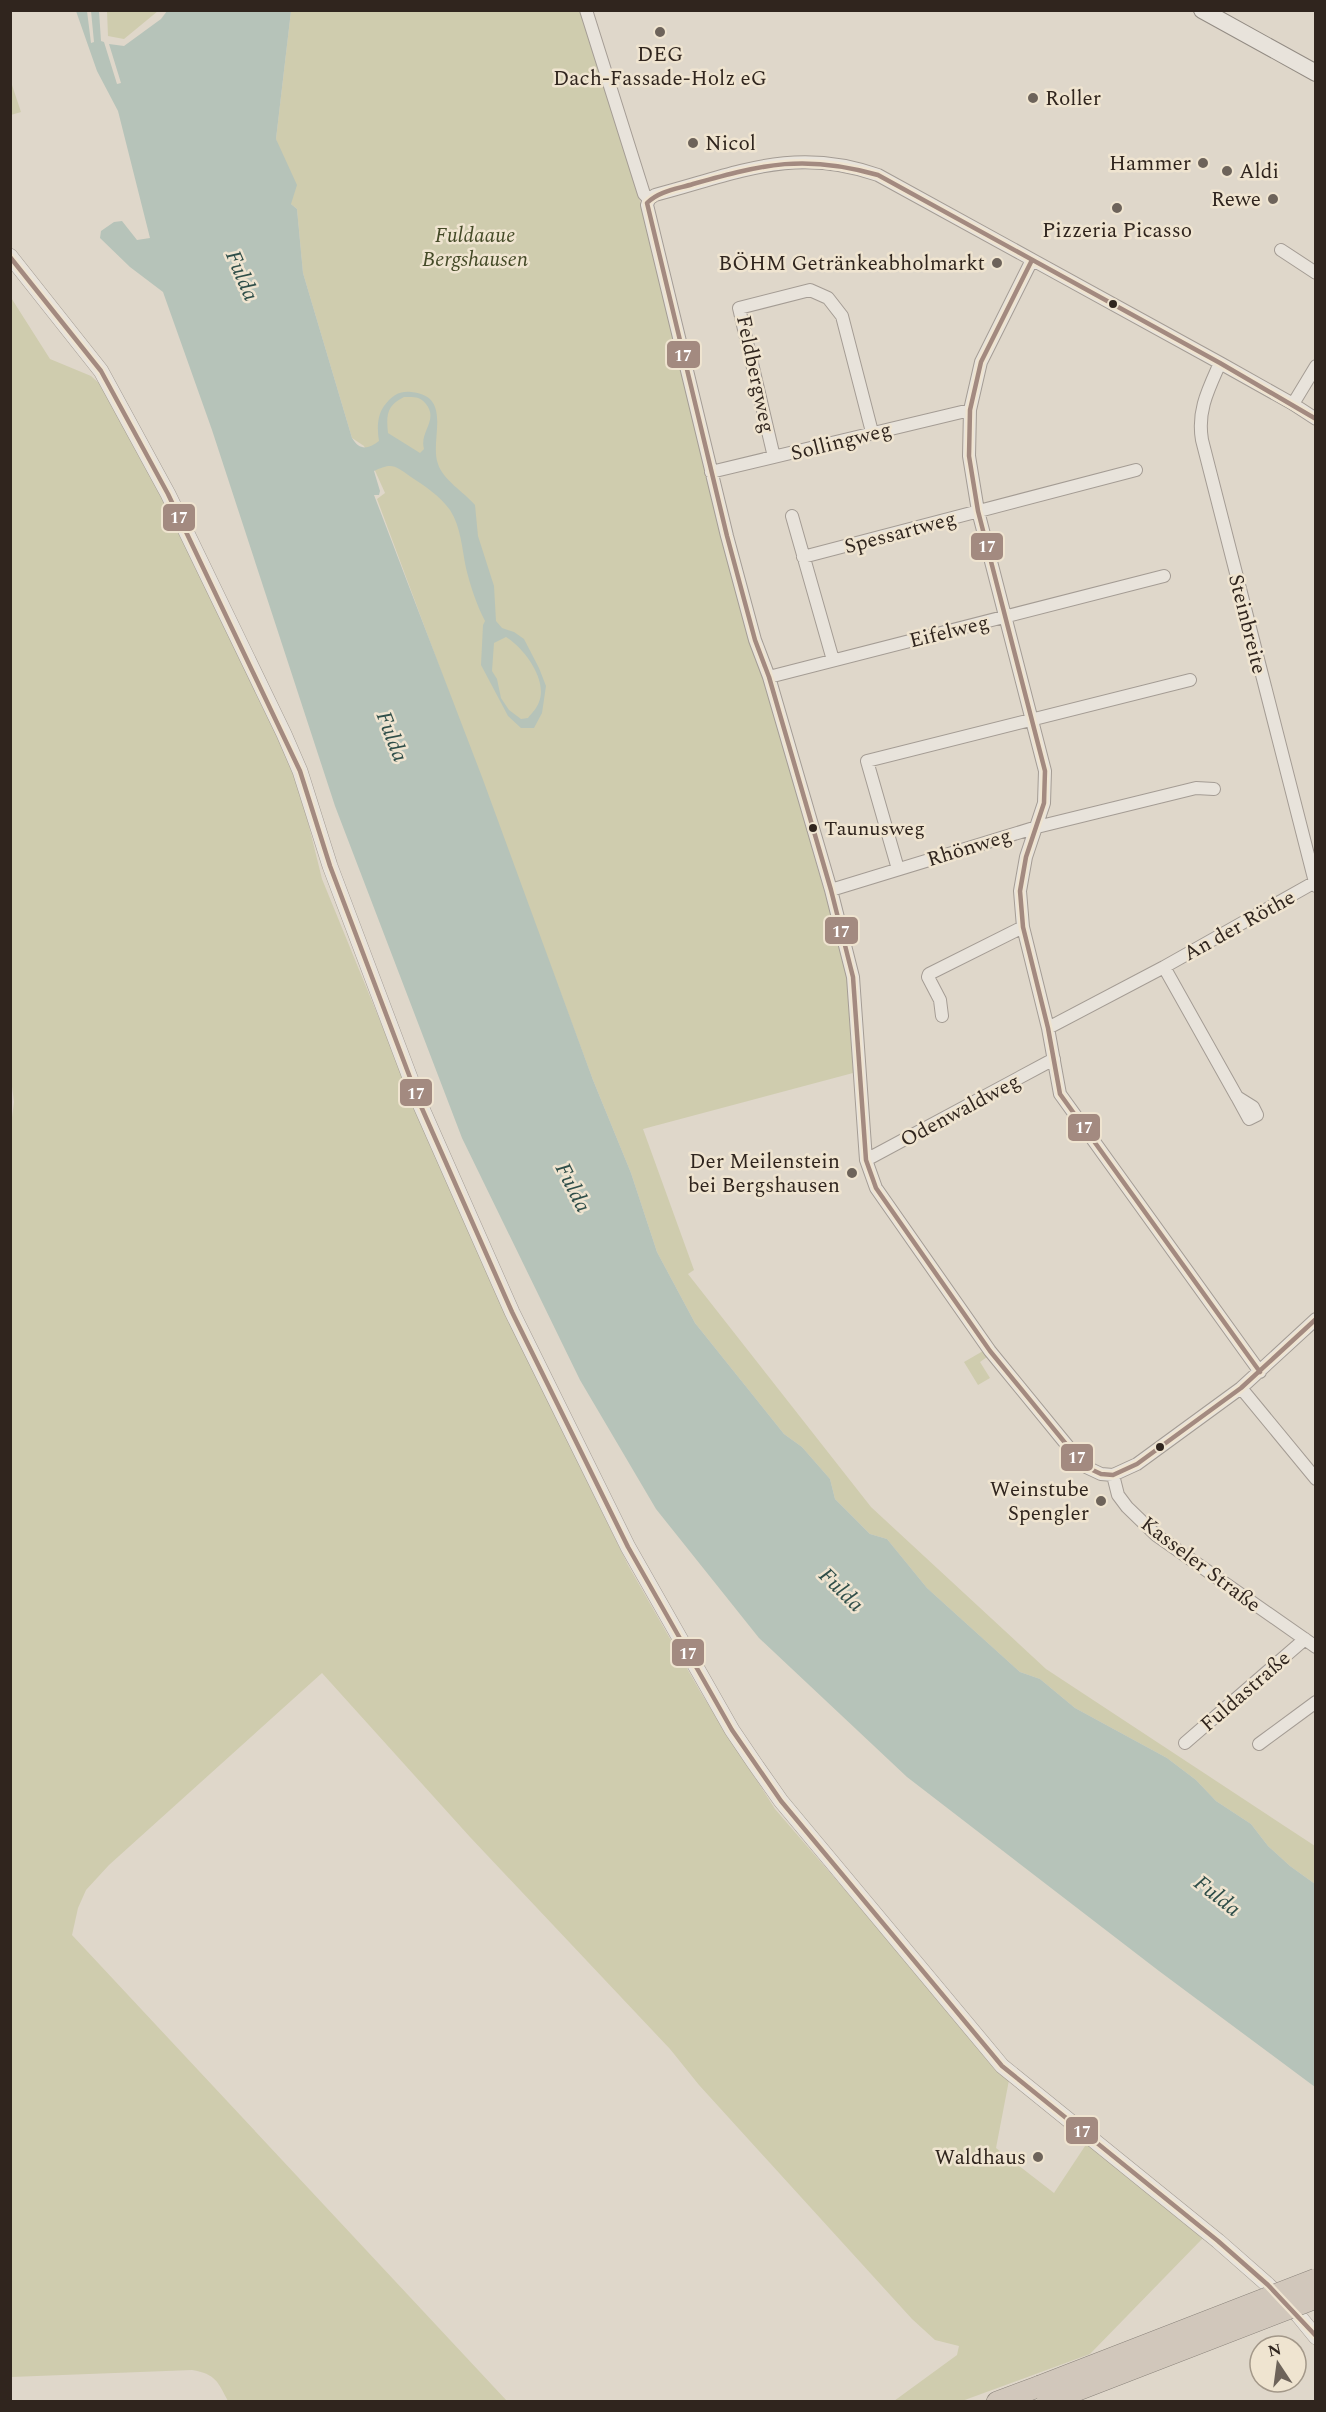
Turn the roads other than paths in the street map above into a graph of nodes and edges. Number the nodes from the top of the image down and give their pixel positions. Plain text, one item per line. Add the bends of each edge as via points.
1 (586, 10) edge
2 (1202, 10) edge
3 (1316, 73) edge
4 (649, 199) junction
5 (1281, 250) dead end
6 (10, 256) edge
7 (1032, 260) junction
8 (1316, 273) edge
9 (1220, 363) junction
10 (1316, 366) edge
11 (1293, 404) junction
12 (970, 410) junction
13 (1316, 419) edge
14 (872, 432) junction
15 (774, 457) junction
16 (1136, 470) dead end
17 (711, 472) junction
18 (978, 511) junction
19 (792, 516) dead end
20 (803, 557) junction
21 (1164, 576) dead end
22 (1005, 616) junction
23 (833, 660) junction
24 (769, 677) junction
25 (1190, 680) dead end
26 (1031, 719) junction
27 (1214, 789) dead end
28 (1037, 827) junction
29 (898, 869) junction
30 (1315, 884) edge
31 (831, 890) junction
32 (1023, 927) junction
33 (1164, 967) junction
34 (942, 1016) dead end
35 (1048, 1029) junction
36 (1054, 1059) junction
37 (1237, 1097) dead end
38 (866, 1160) junction
39 (1316, 1319) edge
40 (1260, 1372) junction
41 (1241, 1388) junction
42 (1113, 1475) junction
43 (1316, 1479) edge
44 (1310, 1643) edge
45 (1316, 1702) edge
46 (1185, 1743) dead end
47 (1259, 1744) dead end
48 (1316, 2279) edge
49 (1316, 2298) edge
50 (1316, 2337) edge
51 (1043, 2394) edge
52 (997, 2402) edge

1 - 4 street via 644,194
2 - 3 main road
4 - 7 street via 771,164 838,163 878,176
4 - 17 street via 647,206
5 - 8 street
6 - 50 street via 101,371 168,494 300,771 330,866 420,1104 512,1312 628,1546 732,1730 781,1801 1002,2066 1218,2241 1268,2285
7 - 9 street
7 - 12 street via 981,362
9 - 11 street
9 - 30 street, Steinbreite via 1204,399 1200,418 1202,440
10 - 11 street
11 - 13 street
12 - 14 street, Sollingweg
12 - 18 street via 969,456
14 - 15 street, Sollingweg
14 - 15 street, Feldbergweg via 842,316 828,298 810,290 739,308
15 - 17 street, Sollingweg
16 - 18 street, Spessartweg
17 - 24 street via 752,630
18 - 20 street, Spessartweg
18 - 22 street
19 - 20 street
20 - 23 street
21 - 22 street, Eifelweg
22 - 23 street, Eifelweg
22 - 26 street
23 - 24 street, Eifelweg
24 - 31 street
25 - 26 street
26 - 28 street via 1045,771 1044,803
26 - 29 street via 867,761
27 - 28 street, Rhönweg via 1196,788
28 - 29 street, Rhönweg
28 - 32 street via 1020,891
29 - 31 street, Rhönweg
30 - 33 street, An der Röthe
31 - 38 street via 856,993
32 - 34 street via 928,974 940,1000
32 - 35 street
33 - 35 street, An der Röthe
33 - 37 street, An der Röthe
35 - 36 street
36 - 38 street, Odenwaldweg
36 - 40 street via 1060,1094
38 - 42 street via 876,1188 990,1352 1084,1466
39 - 40 street
40 - 41 street
41 - 42 street via 1137,1464
41 - 43 street
42 - 44 street, Kasseler Straße via 1118,1495 1156,1535
44 - 46 street, Fuldastraße
45 - 47 street
48 - 51 highway, bridge
49 - 51 highway, bridge
51 - 52 highway

